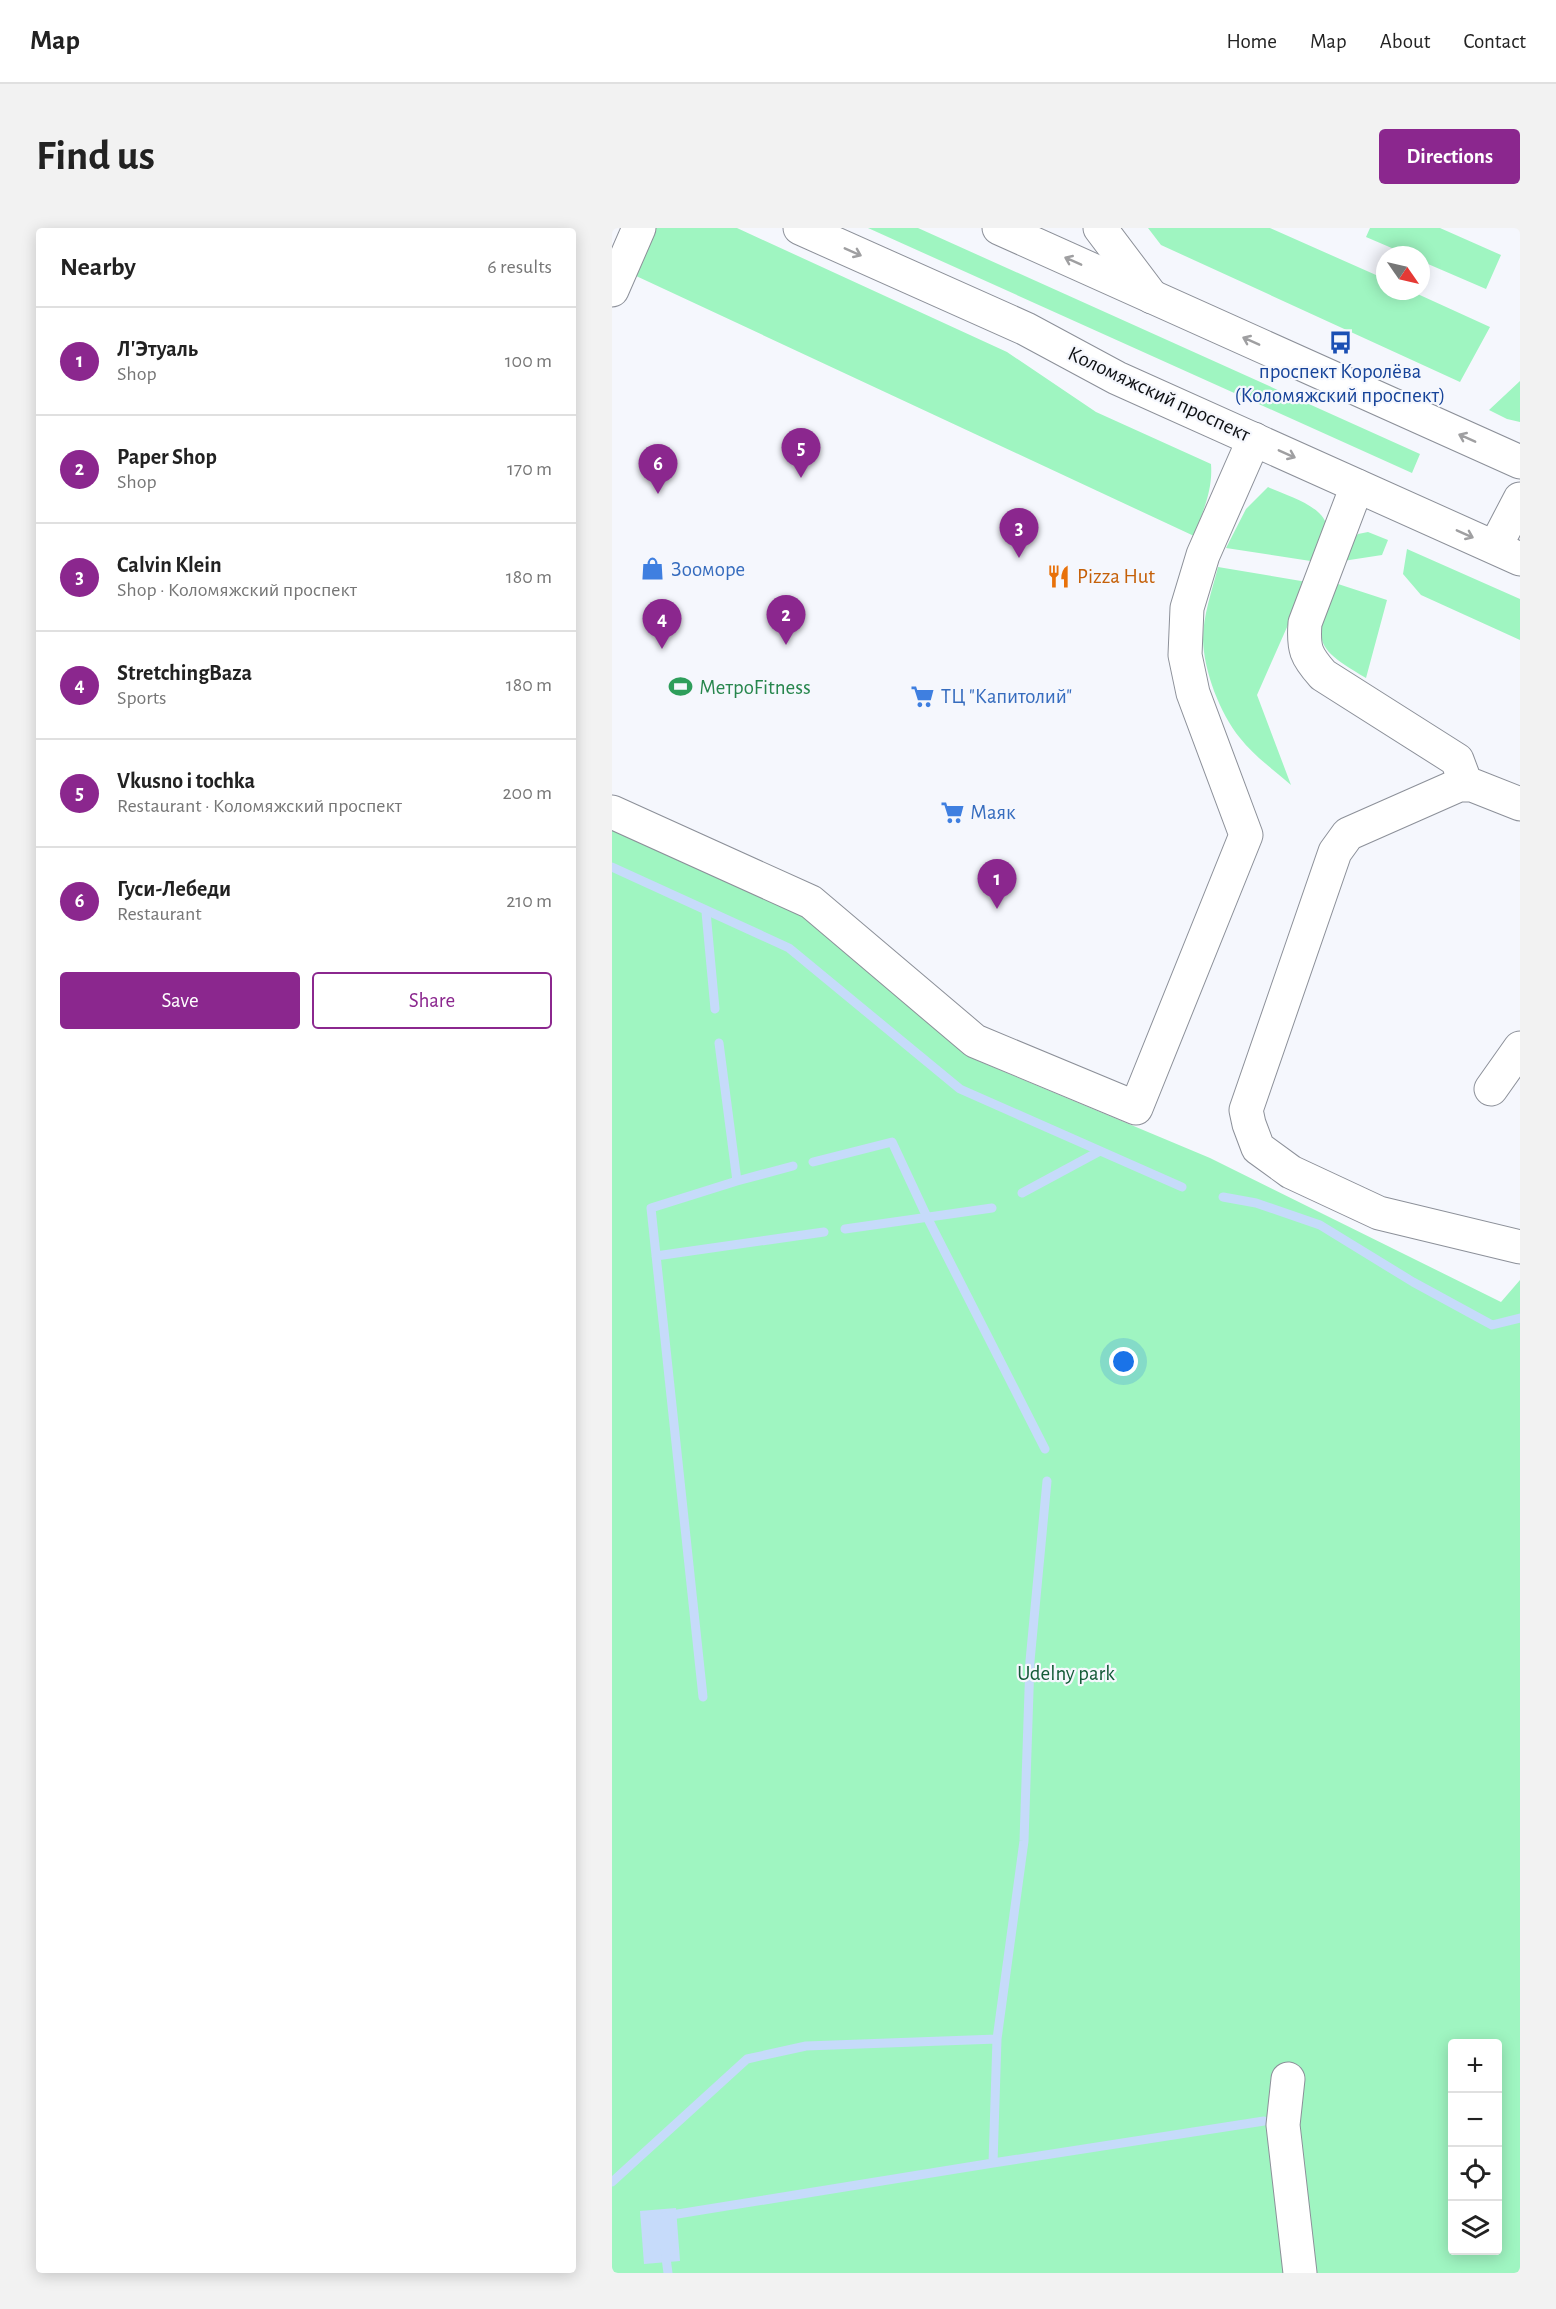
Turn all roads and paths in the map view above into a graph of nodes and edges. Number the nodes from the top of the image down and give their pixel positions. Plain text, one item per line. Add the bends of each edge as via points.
1 (639, 228) edge
2 (800, 228) edge
3 (999, 228) edge
4 (1100, 228) edge
5 (612, 290) edge
6 (1152, 297) junction
7 (1254, 439) junction
8 (1520, 462) edge
9 (1357, 486) junction
10 (1520, 499) edge
11 (1520, 526) edge
12 (1507, 553) edge
13 (1466, 784) junction
14 (1520, 804) edge
15 (612, 812) edge
16 (1520, 1048) edge
17 (1491, 1089) dead end
18 (1520, 1247) edge
19 (1288, 2079) dead end
20 (1300, 2273) edge

1 - 5 main road
2 -> 7 main road, Коломяжский проспект via 1026,329 1117,378
6 -> 3 main road
4 - 6 main road
8 -> 6 main road
7 -> 9 main road, Коломяжский проспект
7 - 15 main road via 1203,555 1187,608 1185,655 1193,693 1246,836 1136,1108 975,1041 811,902
9 -> 12 main road, Коломяжский проспект
9 - 13 main road via 1305,623 1303,642 1309,659 1323,675 1457,760
10 - 12 main road
11 - 12 main road
13 - 14 main road
13 - 18 main road via 1348,834 1335,852 1246,1110 1258,1148 1291,1172 1379,1213
16 - 17 main road
19 - 20 main road via 1282,2125

